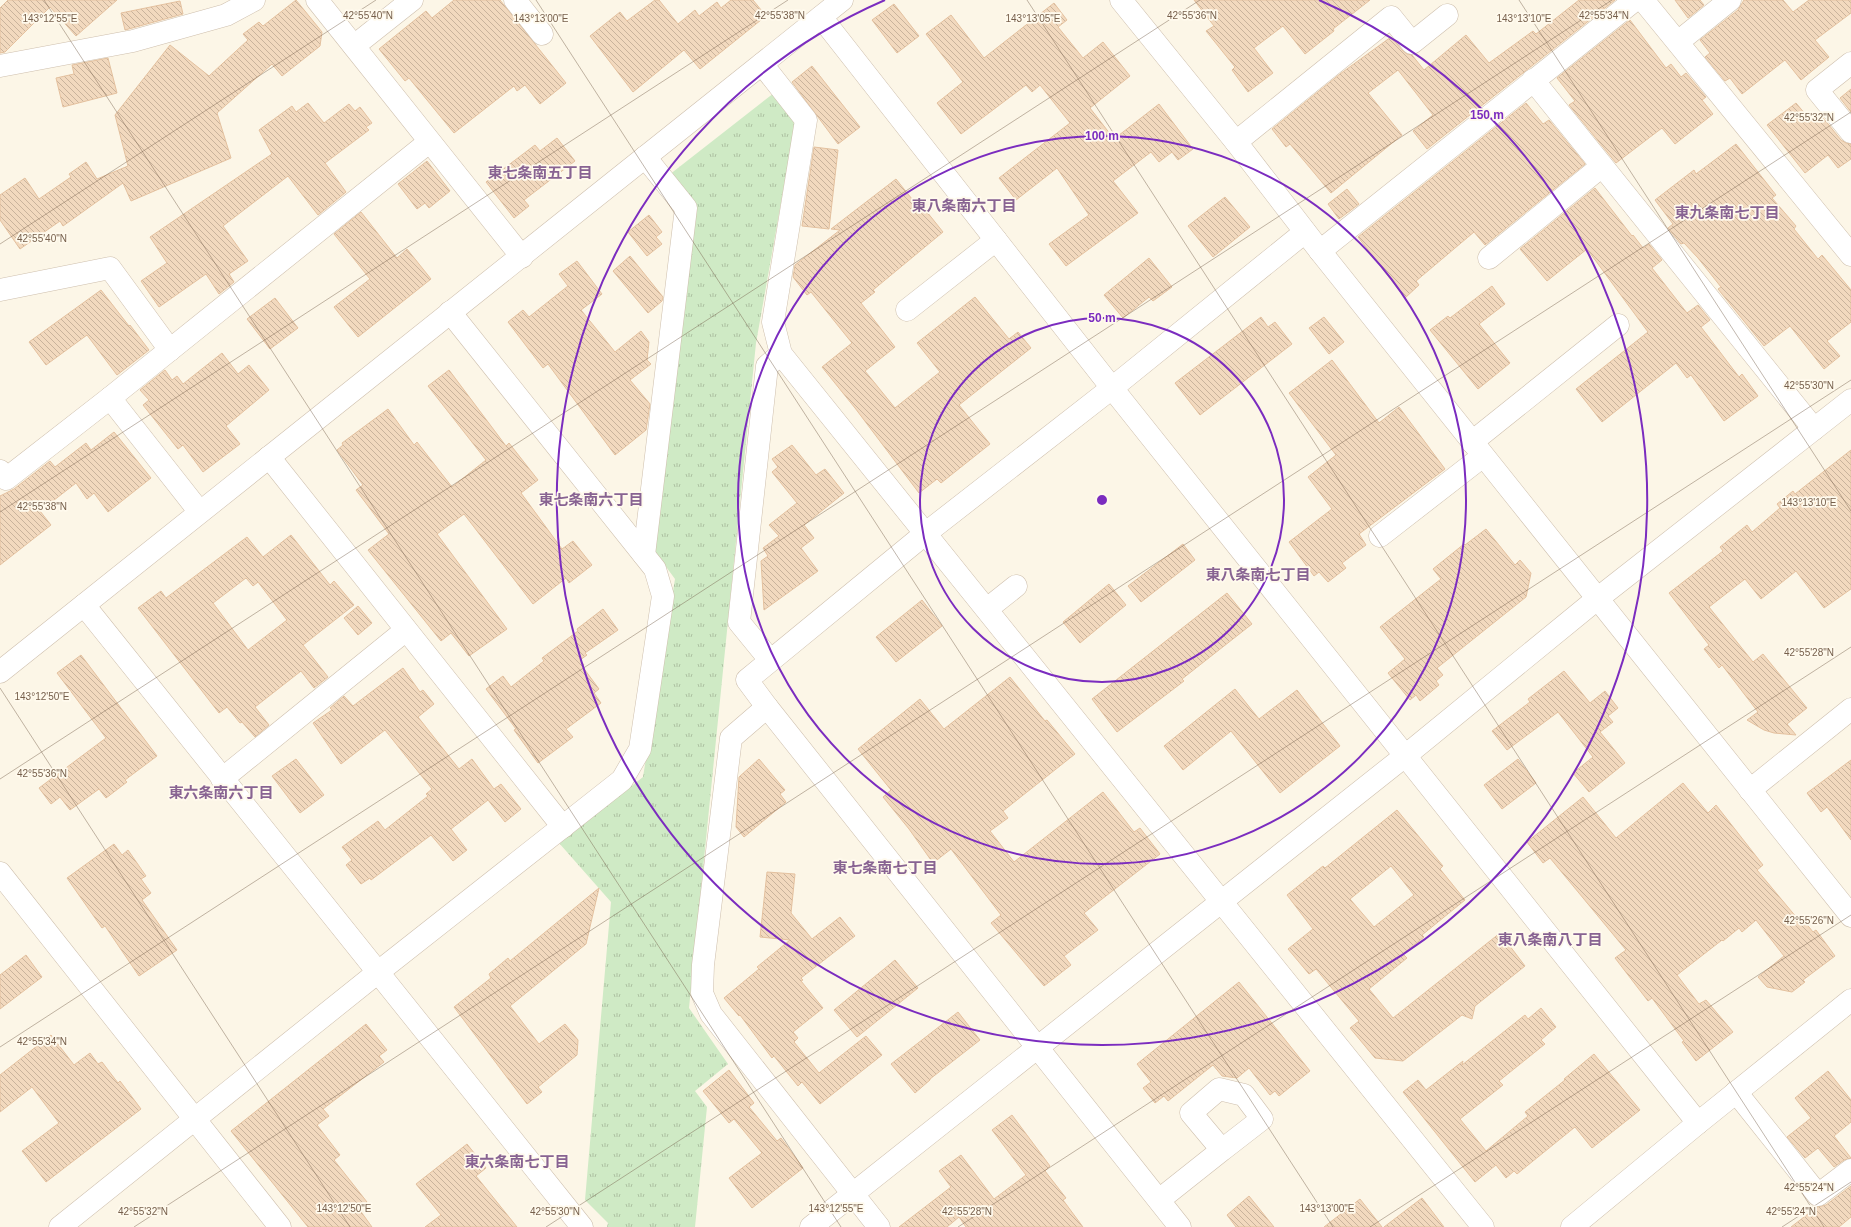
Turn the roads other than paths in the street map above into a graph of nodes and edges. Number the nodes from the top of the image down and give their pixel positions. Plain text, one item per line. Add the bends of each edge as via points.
1 (254, 0) edge
2 (317, 0) edge
3 (412, 0) edge
4 (515, 0) edge
5 (842, 0) edge
6 (1635, 0) edge
7 (1643, 0) edge
8 (1730, 0) edge
9 (1130, 3) edge
10 (1447, 15) dead end
11 (821, 17) junction
12 (542, 34) dead end
13 (1678, 42) junction
14 (354, 46) junction
15 (1851, 63) edge
16 (762, 64) junction
17 (0, 66) edge
18 (1533, 80) junction
19 (1851, 132) edge
20 (429, 142) junction
21 (1236, 142) junction
22 (645, 157) junction
23 (1602, 166) junction
24 (1305, 232) junction
25 (996, 240) junction
26 (1320, 251) junction
27 (522, 256) junction
28 (1851, 256) edge
29 (1489, 258) dead end
30 (0, 290) edge
31 (907, 310) dead end
32 (450, 312) junction
33 (1618, 325) dead end
34 (170, 350) junction
35 (781, 354) junction
36 (1112, 388) junction
37 (110, 398) junction
38 (1848, 408) edge
39 (1814, 429) junction
40 (1477, 449) junction
41 (269, 458) junction
42 (0, 471) edge
43 (199, 511) junction
44 (926, 533) junction
45 (1380, 536) dead end
46 (644, 555) junction
47 (1016, 586) dead end
48 (1597, 599) junction
49 (84, 605) junction
50 (987, 609) junction
51 (406, 630) junction
52 (770, 660) junction
53 (0, 672) edge
54 (767, 707) junction
55 (1851, 708) edge
56 (1404, 756) junction
57 (222, 779) junction
58 (1750, 790) junction
59 (563, 826) junction
60 (0, 873) edge
61 (1222, 901) junction
62 (1851, 916) edge
63 (378, 973) junction
64 (1851, 1000) edge
65 (1038, 1047) junction
66 (1736, 1092) junction
67 (194, 1120) junction
68 (1698, 1123) junction
69 (1222, 1150) dead end
70 (1851, 1170) edge
71 (852, 1194) junction
72 (1159, 1200) junction
73 (60, 1227) edge
74 (280, 1227) edge
75 (582, 1227) edge
76 (811, 1227) edge
77 (879, 1227) edge
78 (1180, 1227) edge
79 (1483, 1227) edge
80 (1572, 1227) edge

1 - 17 street via 226,14 133,41
2 - 14 street
3 - 14 street
4 - 12 street
5 - 11 street
6 - 18 street
7 - 13 street
8 - 13 street
9 - 21 street
10 - 21 street via 1412,43 1391,17
11 - 16 street
11 - 25 street
13 - 28 street
14 - 20 street
15 - 19 street via 1817,90
16 - 22 street
16 - 35 street via 806,120 773,322
18 - 23 street
18 - 26 street
20 - 27 street
20 - 34 street
21 - 24 street
22 - 27 street
22 - 46 street via 686,208
23 - 29 street
23 - 39 street
24 - 26 street
24 - 36 street
25 - 31 street
25 - 36 street
26 - 40 street
27 - 32 street
30 - 34 street via 110,268
32 - 41 street
32 - 46 street
33 - 40 street
34 - 37 street
35 - 44 street
35 - 52 street via 767,366 739,622
36 - 44 street
36 - 56 street
37 - 42 street via 6,479
37 - 43 street
38 - 39 street
39 - 48 street
40 - 45 street
40 - 48 street
41 - 43 street
41 - 51 street
43 - 49 street
44 - 50 street
44 - 52 street
46 - 59 street via 656,569 663,596 640,749 622,780
47 - 50 street
48 - 56 street
48 - 58 street
49 - 53 street
49 - 57 street
50 - 61 street
51 - 57 street
51 - 59 street
52 - 54 street via 747,680
54 - 65 street
54 - 71 street via 730,738 703,965 702,993 711,1014
55 - 58 street
56 - 61 street
56 - 68 street
57 - 63 street
58 - 62 street
59 - 63 street
60 - 67 street
61 - 65 street
61 - 79 street
63 - 67 street
63 - 75 street
64 - 66 street
65 - 71 street
65 - 72 street
66 - 68 street
66 - 70 street via 1818,1196
67 - 73 street
67 - 74 street
68 - 80 street
69 - 72 street
71 - 76 street
71 - 77 street
72 - 78 street

